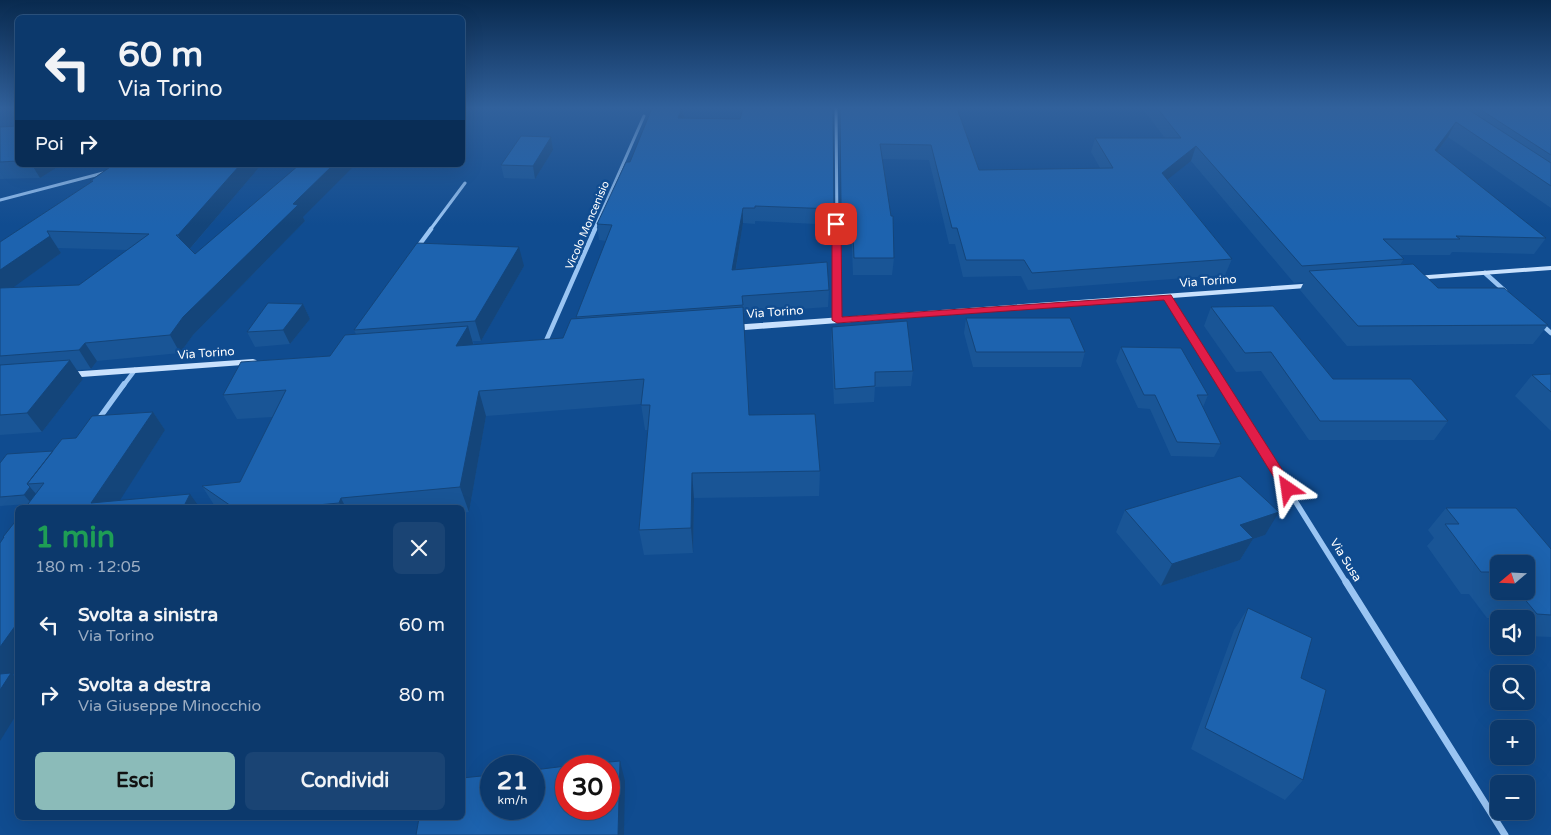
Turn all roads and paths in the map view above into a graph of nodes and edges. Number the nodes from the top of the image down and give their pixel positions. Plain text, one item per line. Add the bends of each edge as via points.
1 (630, 147) edge
2 (836, 147) edge
3 (114, 170) edge
4 (465, 182) dead end
5 (0, 200) edge
6 (414, 252) edge
7 (1551, 268) edge
8 (1485, 273) junction
9 (1401, 279) edge
10 (1323, 285) edge
11 (1510, 296) edge
12 (1167, 297) junction
13 (837, 320) junction
14 (1537, 320) edge
15 (721, 329) edge
16 (1551, 333) edge
17 (556, 341) edge
18 (541, 342) joint
19 (264, 361) edge
20 (136, 370) junction
21 (55, 376) edge
22 (96, 424) edge
23 (1505, 835) edge

1 - 18 street, Vicolo Moncenisio
2 - 13 street
3 - 5 street
4 - 6 street
7 - 8 street
8 - 9 street
8 - 11 street
10 - 12 street, Via Torino
12 - 13 street, Via Torino
12 - 23 street, Via Susa
13 - 15 street, Via Torino
14 - 16 street
17 - 18 street
19 - 20 street, Via Torino
20 - 21 street, Via Torino
20 - 22 street

